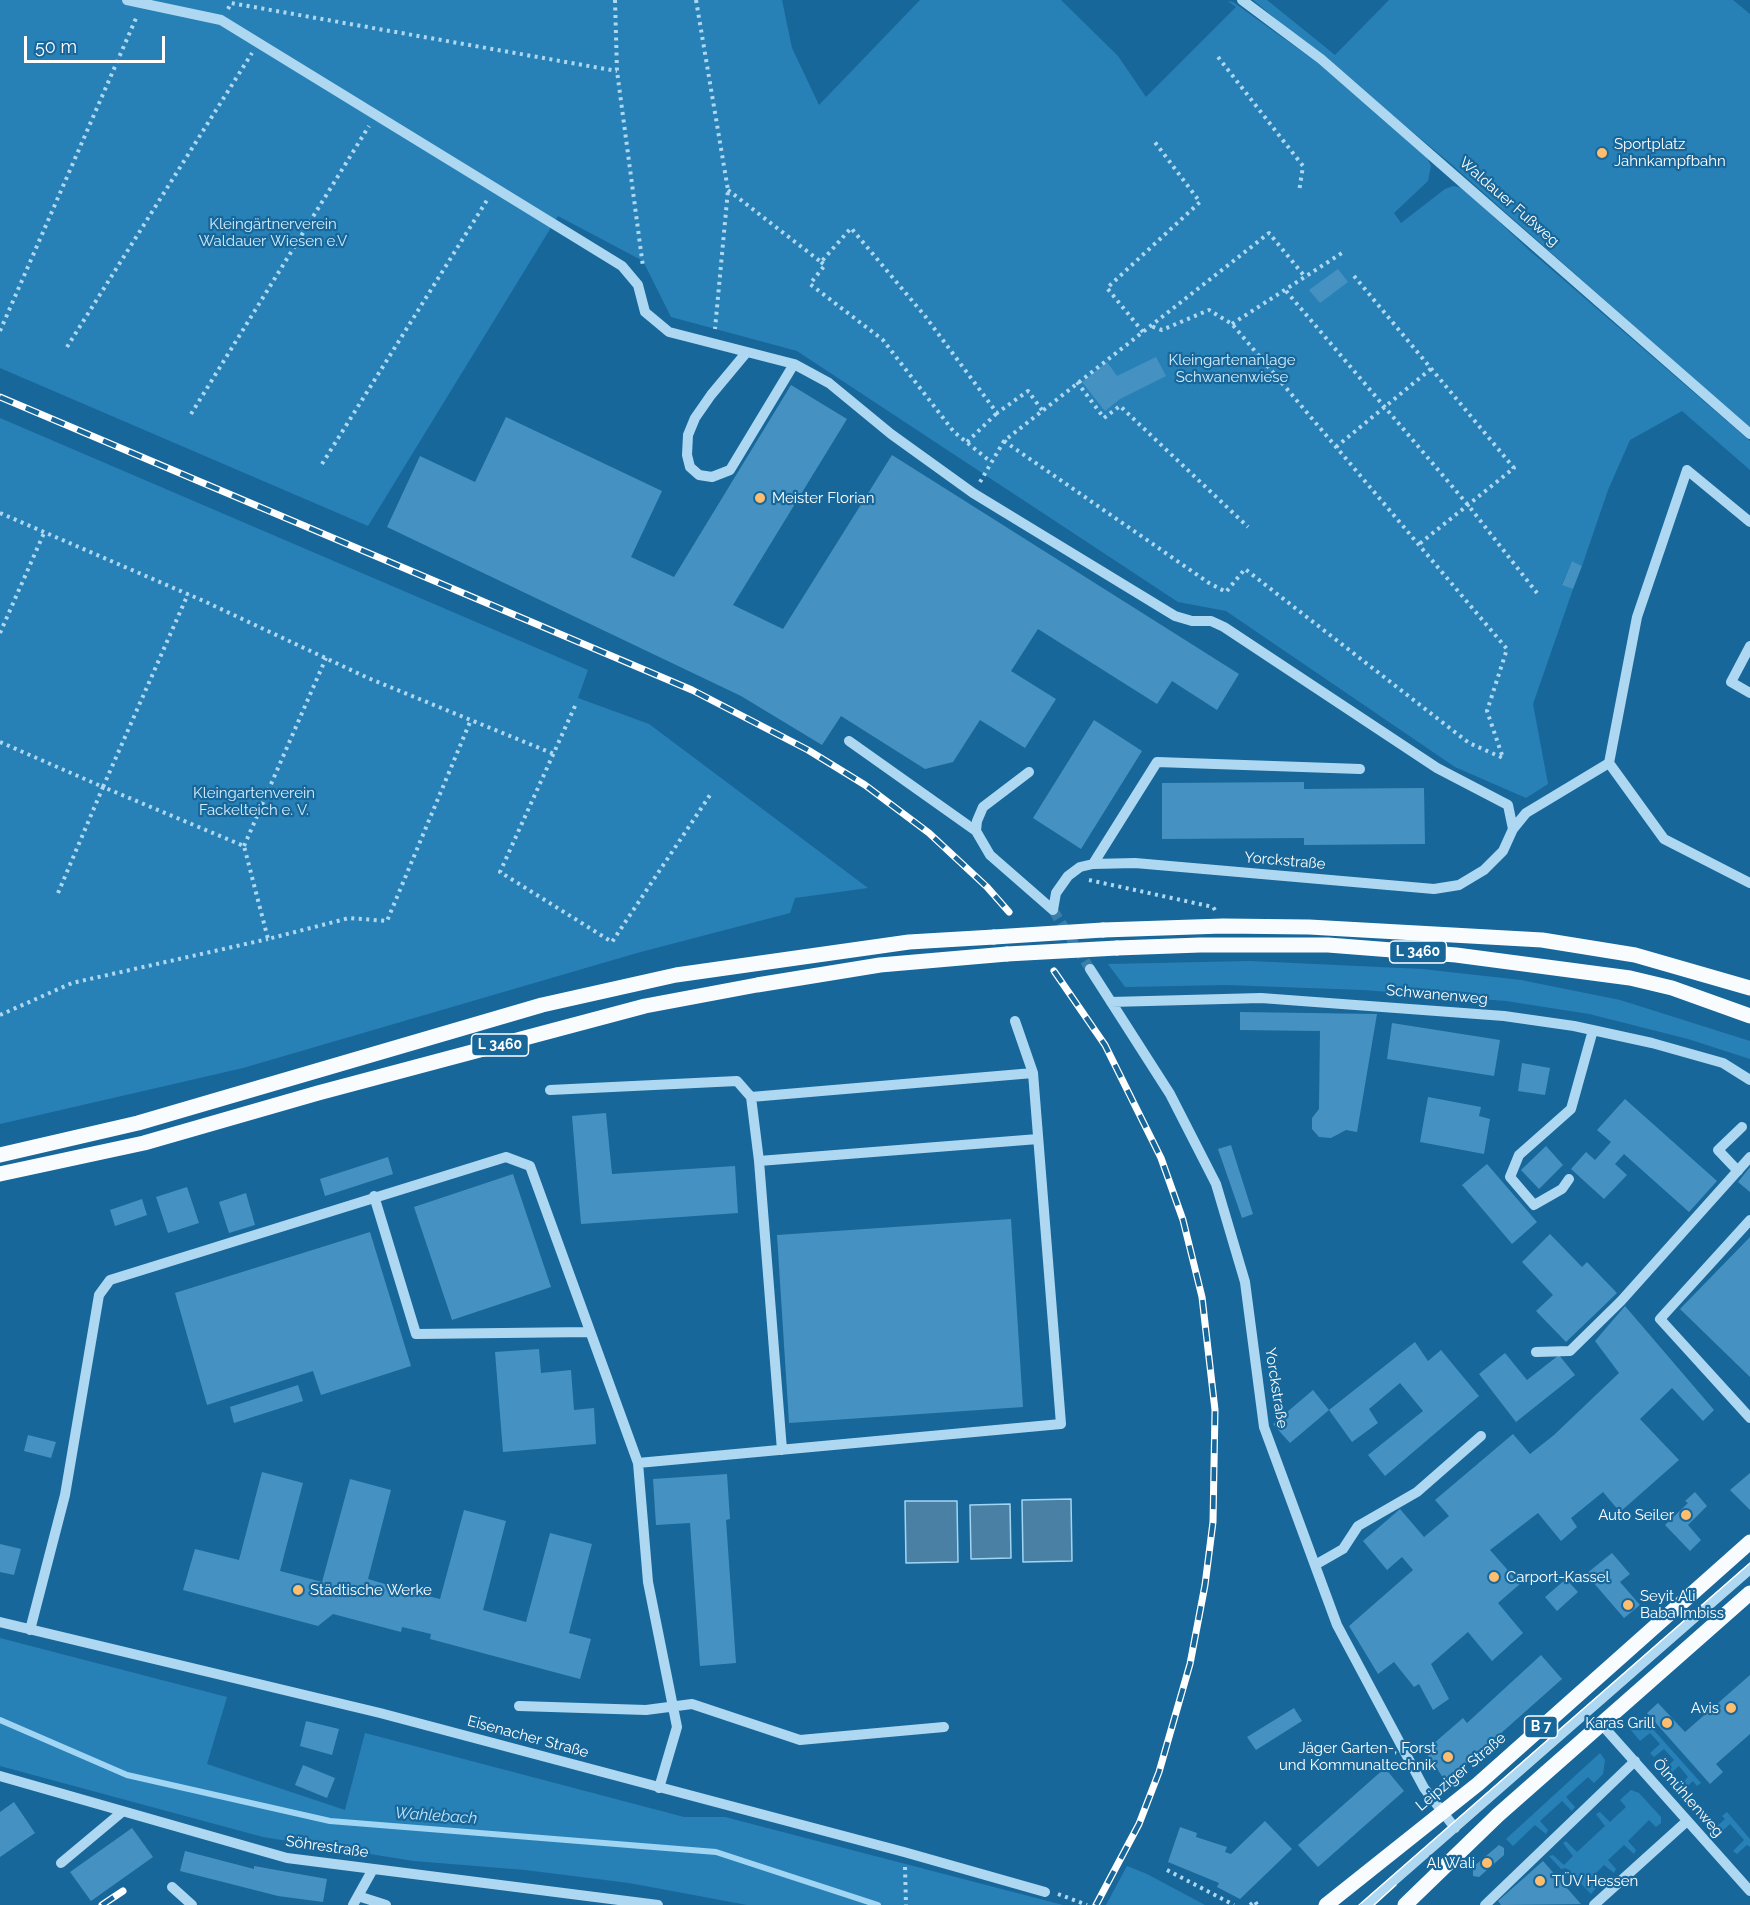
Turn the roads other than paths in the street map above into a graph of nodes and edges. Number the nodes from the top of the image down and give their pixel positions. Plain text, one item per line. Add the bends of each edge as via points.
1 (127, 0) edge
2 (1242, 0) edge
3 (747, 353) junction
4 (794, 364) junction
5 (1750, 434) edge
6 (1750, 522) edge
7 (1750, 646) edge
8 (1750, 693) edge
9 (849, 741) dead end
10 (1609, 763) junction
11 (1360, 768) dead end
12 (1029, 772) dead end
13 (1513, 829) junction
14 (976, 831) junction
15 (1094, 864) junction
16 (1750, 882) edge
17 (1090, 969) tunnel mouth
18 (1750, 988) edge
19 (1111, 1002) junction
20 (1750, 1016) edge
21 (1015, 1021) dead end
22 (1593, 1030) junction
23 (1033, 1073) junction
24 (1750, 1080) edge
25 (550, 1090) dead end
26 (751, 1097) junction
27 (1742, 1127) dead end
28 (1038, 1139) junction
29 (0, 1155) edge
30 (1750, 1157) edge
31 (759, 1161) junction
32 (1738, 1171) junction
33 (0, 1174) edge
34 (1569, 1179) dead end
35 (374, 1196) junction
36 (1750, 1220) edge
37 (590, 1332) junction
38 (1536, 1352) dead end
39 (1750, 1418) edge
40 (1481, 1436) dead end
41 (782, 1450) junction
42 (639, 1463) junction
43 (1750, 1542) edge
44 (1315, 1565) junction
45 (1750, 1569) edge
46 (1750, 1593) edge
47 (0, 1622) edge
48 (30, 1630) junction
49 (519, 1706) dead end
50 (672, 1706) junction
51 (1602, 1725) junction
52 (944, 1727) dead end
53 (1635, 1761) junction
54 (0, 1776) edge
55 (659, 1788) junction
56 (122, 1812) junction
57 (1442, 1812) junction
58 (1687, 1821) junction
59 (1455, 1828) junction
60 (61, 1863) dead end
61 (373, 1869) junction
62 (172, 1887) dead end
63 (1045, 1892) road end
64 (1750, 1892) edge
65 (355, 1900) edge
66 (192, 1905) edge
67 (386, 1905) edge
68 (658, 1905) edge
69 (1326, 1905) edge
70 (1366, 1905) edge
71 (1405, 1905) edge
72 (1485, 1905) edge
73 (1594, 1905) edge

1 - 3 street via 221,20 622,266 638,285 645,312 669,332
2 - 5 street, Waldauer Fußweg via 1321,59
3 - 4 street
3 - 4 street via 711,394 688,435 690,467 699,475 712,477 730,470
4 - 13 street via 829,383 891,435 973,493 1174,616 1211,621 1224,627 1437,768 1508,805
6 - 10 street via 1687,470 1637,617
7 - 8 street via 1731,682
9 - 14 street
10 - 13 street, Yorckstraße via 1526,813
10 - 16 street via 1664,839
11 - 15 street via 1156,762
12 - 14 street via 983,807
13 - 15 street, Yorckstraße via 1503,851 1484,870 1460,885 1434,889 1135,863
14 - 15 street, Yorckstraße via 990,855 1053,910 1056,893 1068,876 1080,867
17 - 19 street, Yorckstraße
18 - 29 main road, L 3460, bridge via 1635,956 1542,940 1309,927 1103,930 909,942 676,975 542,1005 138,1123
19 - 22 street, Schwanenweg via 1261,998 1338,1002 1504,1016
19 - 44 street, Yorckstraße via 1170,1094 1216,1184 1245,1282 1264,1427
20 - 33 main road, L 3460, bridge via 1672,988 1630,978 1456,955 1328,945 1117,948 880,965 645,1006 144,1143
21 - 23 street
22 - 24 street, Schwanenweg via 1723,1063
22 - 34 street via 1571,1109 1519,1155 1510,1177 1534,1205 1562,1189
23 - 26 street
23 - 28 street
25 - 26 street via 737,1081
26 - 31 street
27 - 32 street via 1718,1150
28 - 31 street
28 - 41 street via 1061,1424
30 - 32 street
31 - 41 street
32 - 38 street via 1621,1301 1570,1351
35 - 37 street via 416,1334
35 - 37 street via 506,1157 530,1166
35 - 48 street via 110,1280 99,1295 65,1495
36 - 39 street via 1660,1319
37 - 42 street
40 - 44 street via 1417,1492 1358,1526 1343,1549
41 - 42 street
42 - 50 street via 648,1582
43 - 57 main road, Leipziger Straße / B 7
44 - 57 street, Yorckstraße via 1337,1625 1424,1788
45 - 59 street
46 - 51 main road, B 7
47 - 48 street, Eisenacher Straße
48 - 55 street, Eisenacher Straße via 380,1713
49 - 50 street via 646,1710
50 - 52 street via 692,1704 800,1740
50 - 55 street via 676,1727
51 - 53 street, Ölmühlenweg
51 - 71 main road, B 7 via 1498,1815
53 - 58 street, Ölmühlenweg
53 - 72 street
54 - 56 street, Söhrestraße
55 - 63 street, Eisenacher Straße
56 - 60 street
56 - 61 street, Söhrestraße via 287,1858
57 - 59 street, Yorckstraße
57 - 69 main road, Leipziger Straße / B 7
58 - 64 street, Ölmühlenweg
58 - 73 street
59 - 70 street
61 - 65 street
61 - 68 street, Söhrestraße
62 - 66 street
65 - 67 street

